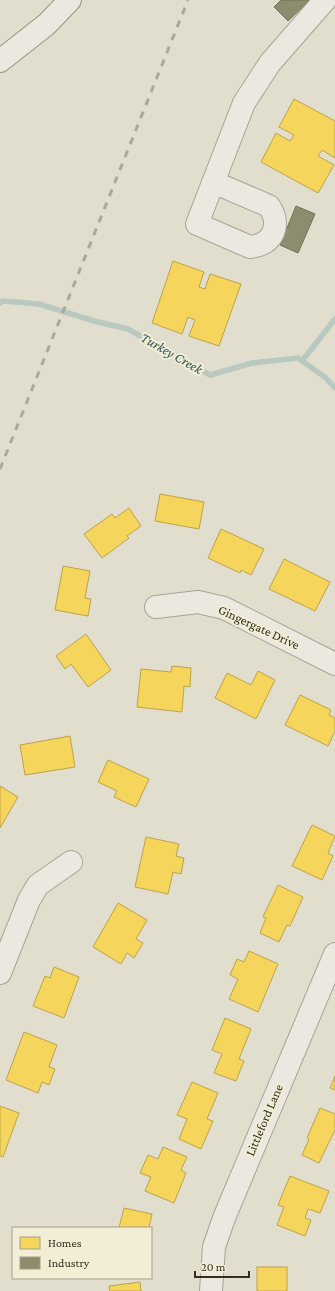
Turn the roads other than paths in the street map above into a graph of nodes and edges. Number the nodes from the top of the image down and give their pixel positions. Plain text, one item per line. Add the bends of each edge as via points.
1 (70, 0) edge
2 (325, 0) edge
3 (0, 61) edge
4 (213, 182) dead end
5 (156, 607) dead end
6 (335, 664) edge
7 (71, 862) dead end
8 (335, 954) edge
9 (0, 973) edge
10 (211, 1291) edge

1 - 3 street via 48,24
2 - 4 street via 270,63 244,103
5 - 6 street, Gingergate Drive via 198,602 224,608
7 - 9 street via 38,885 28,900
8 - 10 street, Littleford Lane via 224,1218 214,1247

